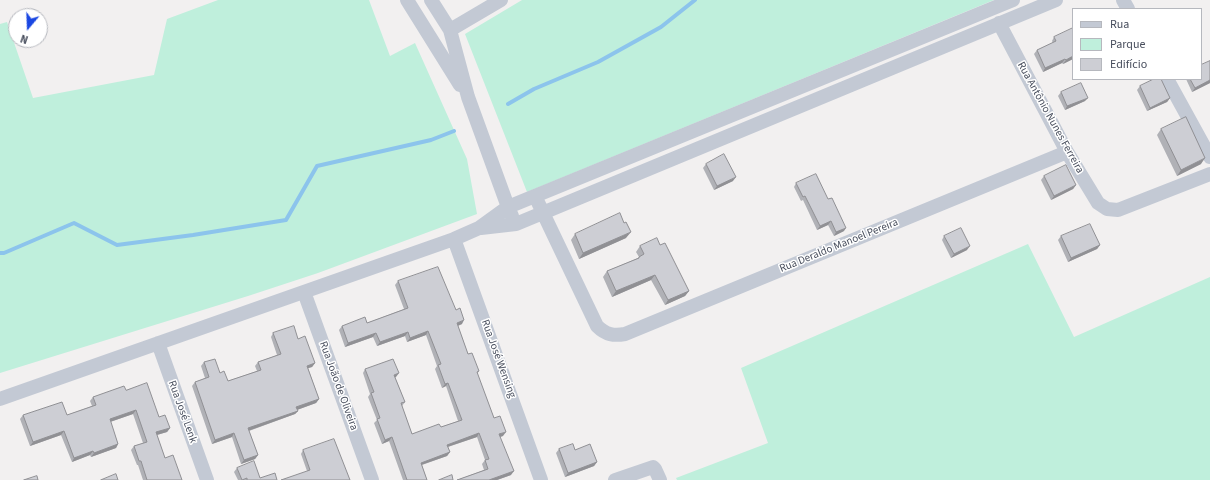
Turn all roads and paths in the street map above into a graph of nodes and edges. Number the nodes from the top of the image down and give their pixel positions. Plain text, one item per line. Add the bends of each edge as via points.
1 (406, 0) edge
2 (431, 0) edge
3 (501, 0) edge
4 (1013, 0) edge
5 (1056, 0) edge
6 (999, 23) junction
7 (450, 30) junction
8 (1168, 80) edge
9 (468, 97) junction
10 (1067, 152) junction
11 (1210, 157) edge
12 (1210, 174) edge
13 (535, 196) junction
14 (508, 207) junction
15 (543, 213) junction
16 (516, 224) junction
17 (479, 228) junction
18 (454, 239) junction
19 (304, 292) junction
20 (158, 343) junction
21 (0, 398) edge
22 (207, 480) edge
23 (372, 480) edge
24 (541, 480) edge
25 (614, 480) edge
26 (660, 480) edge

1 - 9 street
2 - 7 street
3 - 7 street
4 - 13 street
5 - 6 street
6 - 10 street, Rua Antônio Nunes Ferreira
6 - 15 street
7 - 9 street
8 - 11 street
9 - 14 street
10 - 12 street, Rua Antônio Nunes Ferreira via 1098,203 1107,209 1118,210
10 - 15 street, Rua Deraldo Manoel Pereira via 625,334 610,335 597,326
13 - 14 street
13 - 15 street
14 - 16 street
14 - 17 street
15 - 16 street
16 - 17 street
17 - 18 street
18 - 19 street
18 - 24 street, Rua José Wensing
19 - 20 street
19 - 23 street, Rua João de Oliveira
20 - 21 street
20 - 22 street, Rua José Lenk
25 - 26 street via 652,467

